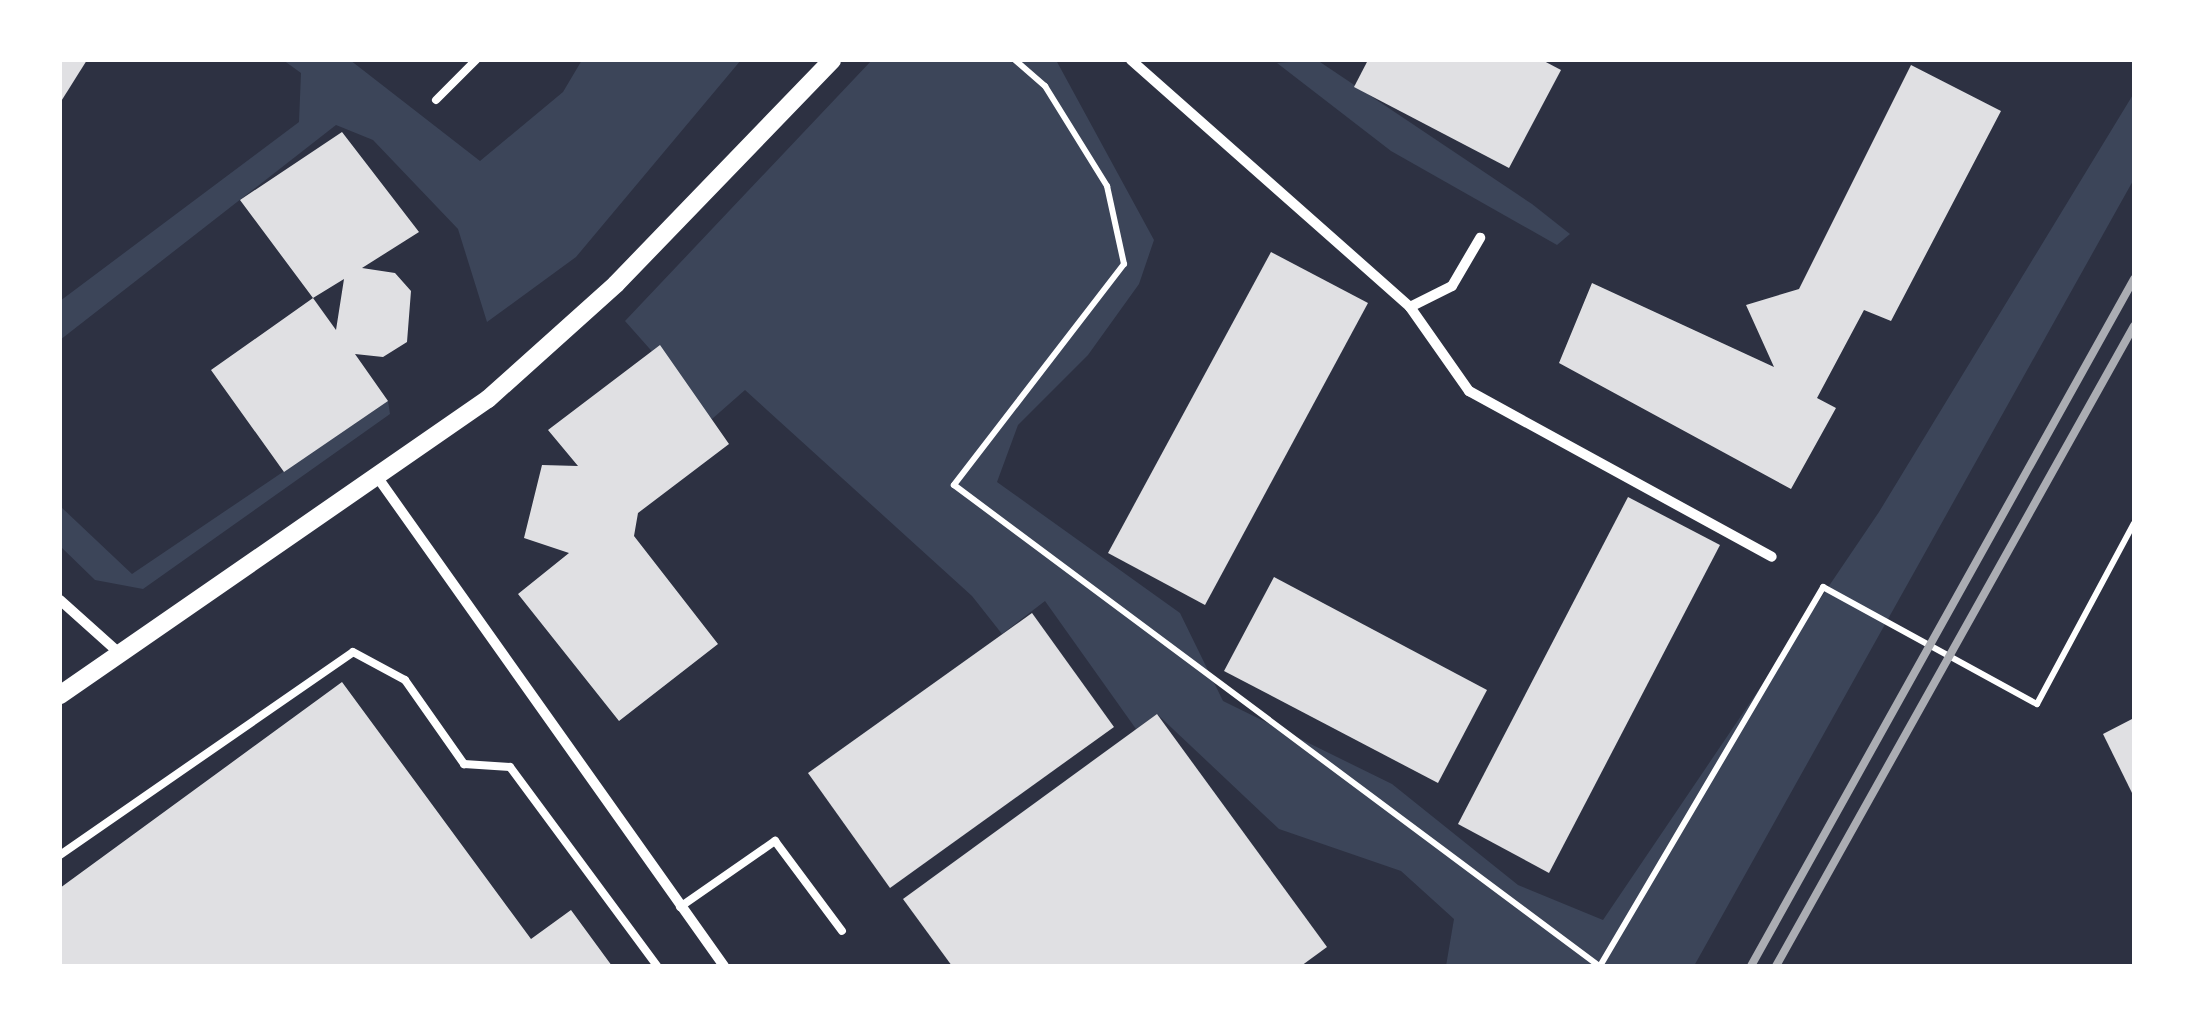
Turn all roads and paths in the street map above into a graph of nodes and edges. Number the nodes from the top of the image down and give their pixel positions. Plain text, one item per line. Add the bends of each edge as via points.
1 (476, 60) edge
2 (832, 60) edge
3 (1015, 60) edge
4 (1132, 60) edge
5 (436, 100) dead end
6 (1480, 238) dead end
7 (1410, 307) junction
8 (378, 478) junction
9 (2134, 522) edge
10 (1772, 557) dead end
11 (60, 600) edge
12 (117, 651) junction
13 (60, 695) edge
14 (60, 856) edge
15 (680, 907) junction
16 (842, 931) dead end
17 (657, 966) edge
18 (724, 966) edge
19 (1599, 966) edge

1 - 5 lane
2 - 8 street via 616,284 488,399
3 - 19 path via 1046,86 1107,186 1124,264 954,485
4 - 7 street
6 - 7 street via 1452,286
7 - 10 street via 1469,391
8 - 12 street
8 - 15 street
9 - 19 path via 2037,704 1823,587
11 - 12 street
12 - 13 street
14 - 17 lane via 354,652 405,680 464,764 510,767
15 - 16 lane via 775,842
15 - 18 street

